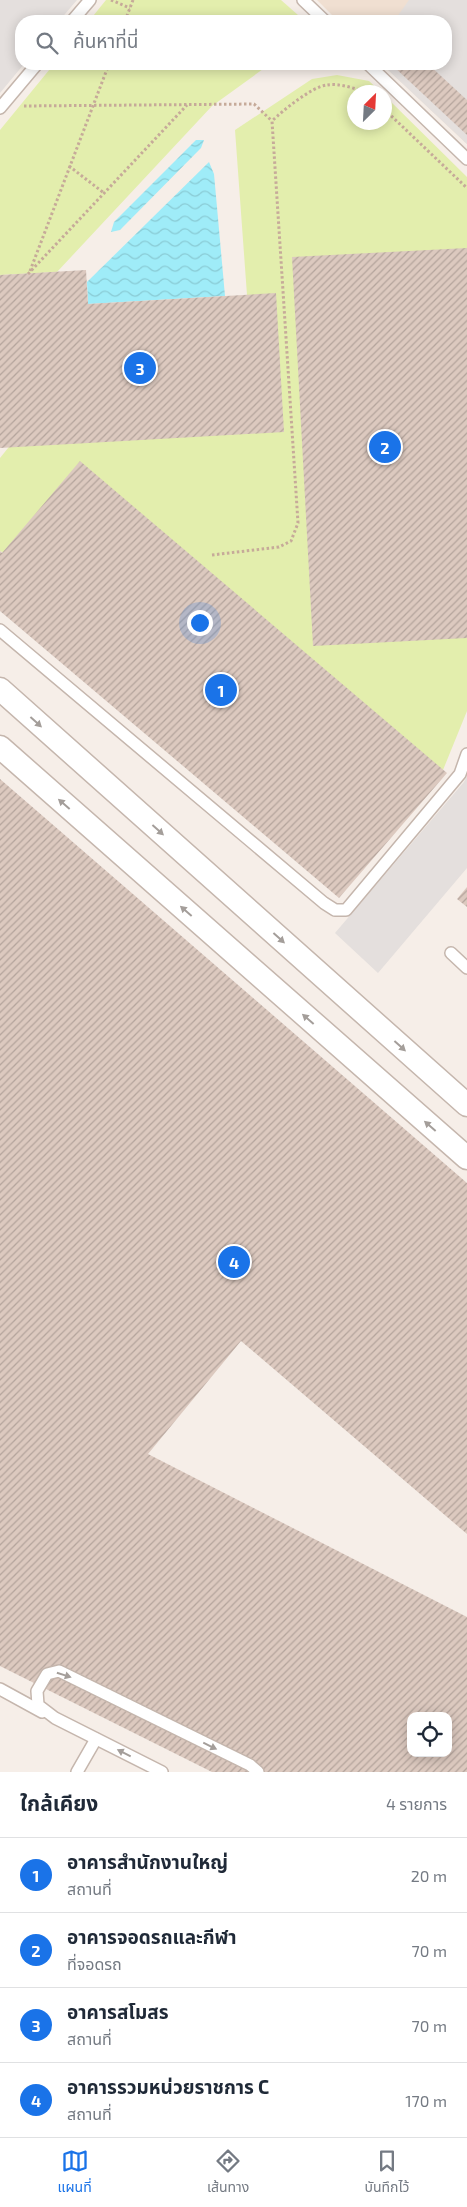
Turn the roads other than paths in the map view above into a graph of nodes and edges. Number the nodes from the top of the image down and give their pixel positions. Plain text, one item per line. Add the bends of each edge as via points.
1 (90, 0) edge
2 (303, 0) edge
3 (77, 15) edge
4 (319, 15) edge
5 (32, 70) edge
6 (374, 70) edge
7 (0, 107) edge
8 (467, 159) edge
9 (0, 630) edge
10 (0, 689) edge
11 (0, 747) edge
12 (467, 754) edge
13 (452, 953) dead end
14 (467, 968) edge
15 (467, 1105) edge
16 (467, 1158) edge
17 (0, 1689) edge
18 (55, 1718) junction
19 (96, 1738) junction
20 (155, 1770) edge
21 (77, 1772) edge
22 (258, 1772) edge

1 - 3 lane
2 - 4 lane
5 - 7 lane
6 - 8 lane
9 - 12 lane via 335,910 346,910 460,774
10 -> 15 street
16 -> 11 street
13 - 14 lane
17 - 18 lane
18 - 19 lane
18 -> 22 lane via 38,1705 37,1691 47,1674 59,1671
20 -> 19 lane
19 - 21 lane

